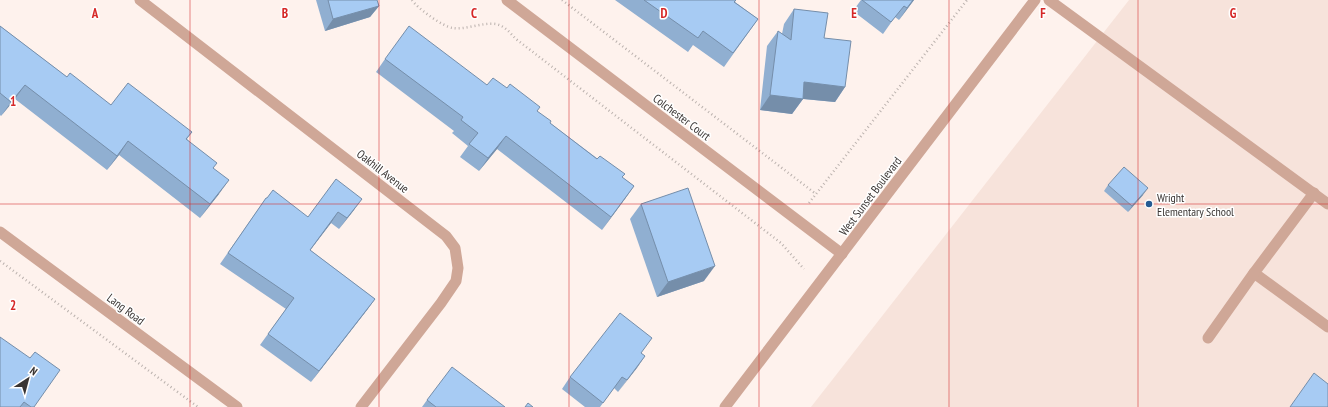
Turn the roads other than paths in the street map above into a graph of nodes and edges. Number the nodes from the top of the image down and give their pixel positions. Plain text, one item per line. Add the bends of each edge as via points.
1 (140, 0) edge
2 (507, 0) edge
3 (1035, 0) edge
4 (1049, 0) edge
5 (1314, 193) junction
6 (1328, 204) edge
7 (0, 232) edge
8 (842, 254) junction
9 (1254, 273) junction
10 (1328, 327) edge
11 (1208, 338) dead end
12 (237, 407) edge
13 (361, 407) edge
14 (725, 407) edge

1 - 13 street, Oakhill Avenue via 446,236 455,248 458,268 456,281
2 - 8 street, Colchester Court
3 - 8 street, West Sunset Boulevard
4 - 5 street
5 - 6 street
5 - 9 street
7 - 12 street, Lang Road
8 - 14 street, West Sunset Boulevard
9 - 10 street
9 - 11 street

